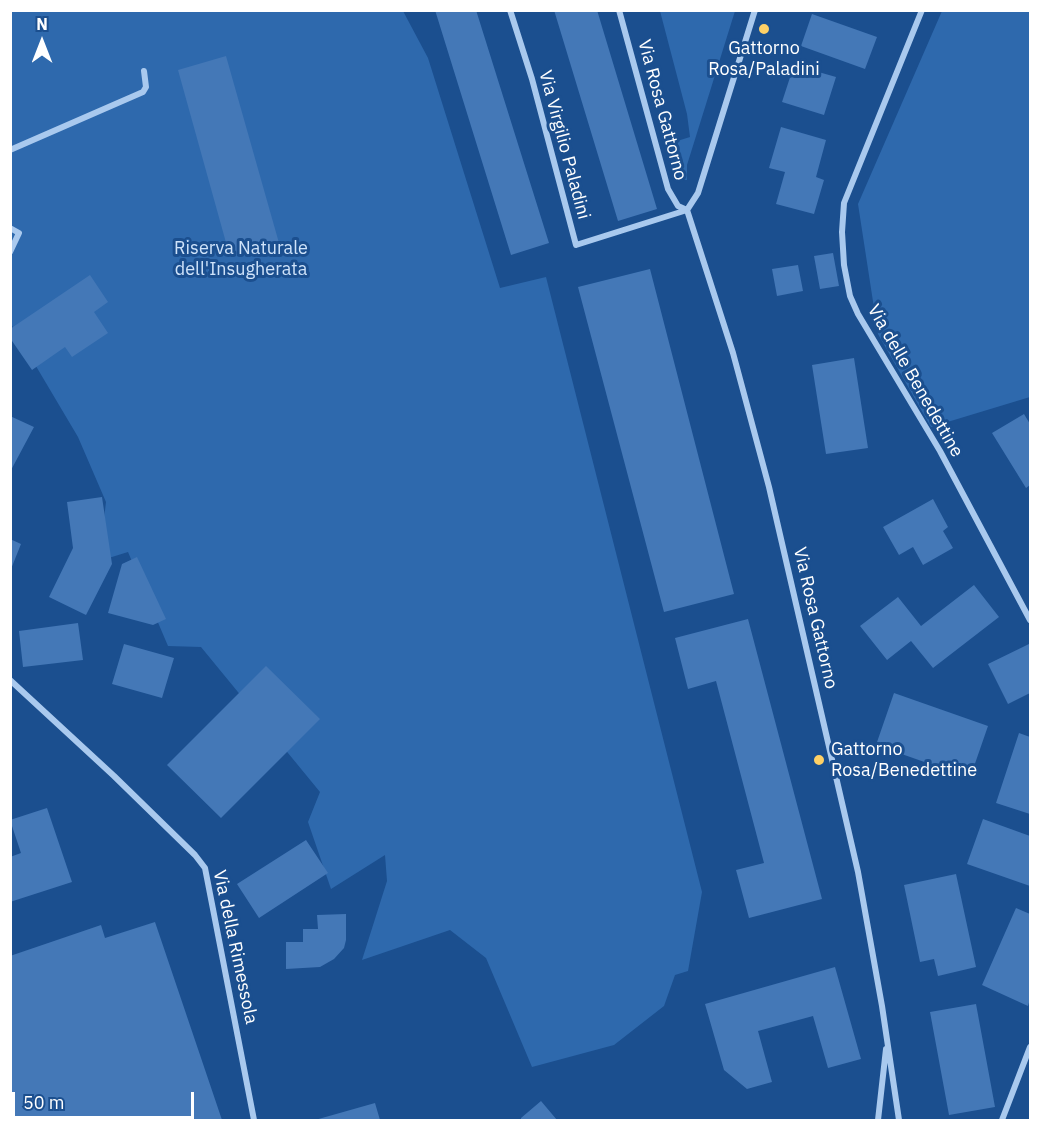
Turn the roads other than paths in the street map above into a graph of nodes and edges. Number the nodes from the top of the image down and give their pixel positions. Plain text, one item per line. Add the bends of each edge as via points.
1 (510, 10) edge
2 (619, 10) edge
3 (754, 10) edge
4 (922, 10) edge
5 (144, 71) dead end
6 (10, 150) edge
7 (687, 210) junction
8 (10, 228) edge
9 (10, 252) edge
10 (1030, 620) edge
11 (10, 680) edge
12 (887, 1040) junction
13 (1030, 1047) edge
14 (254, 1120) edge
15 (878, 1120) edge
16 (899, 1120) edge
17 (1002, 1120) edge

1 - 7 street, Via Virgilio Paladini via 576,245
2 - 7 street, Via Rosa Gattorno via 668,189 678,206
3 - 7 street, Via Rosa Gattorno via 698,193
4 - 10 street, Via delle Benedettine via 844,203 844,265 858,314 940,451
5 - 6 street via 143,92
7 - 12 street, Via Rosa Gattorno via 732,352 788,564 858,872
8 - 9 street via 19,233
11 - 14 street, Via della Rimessola via 114,776 205,868
12 - 15 street, Via Rosa Gattorno
12 - 16 street, Via Rosa Gattorno
13 - 17 street

